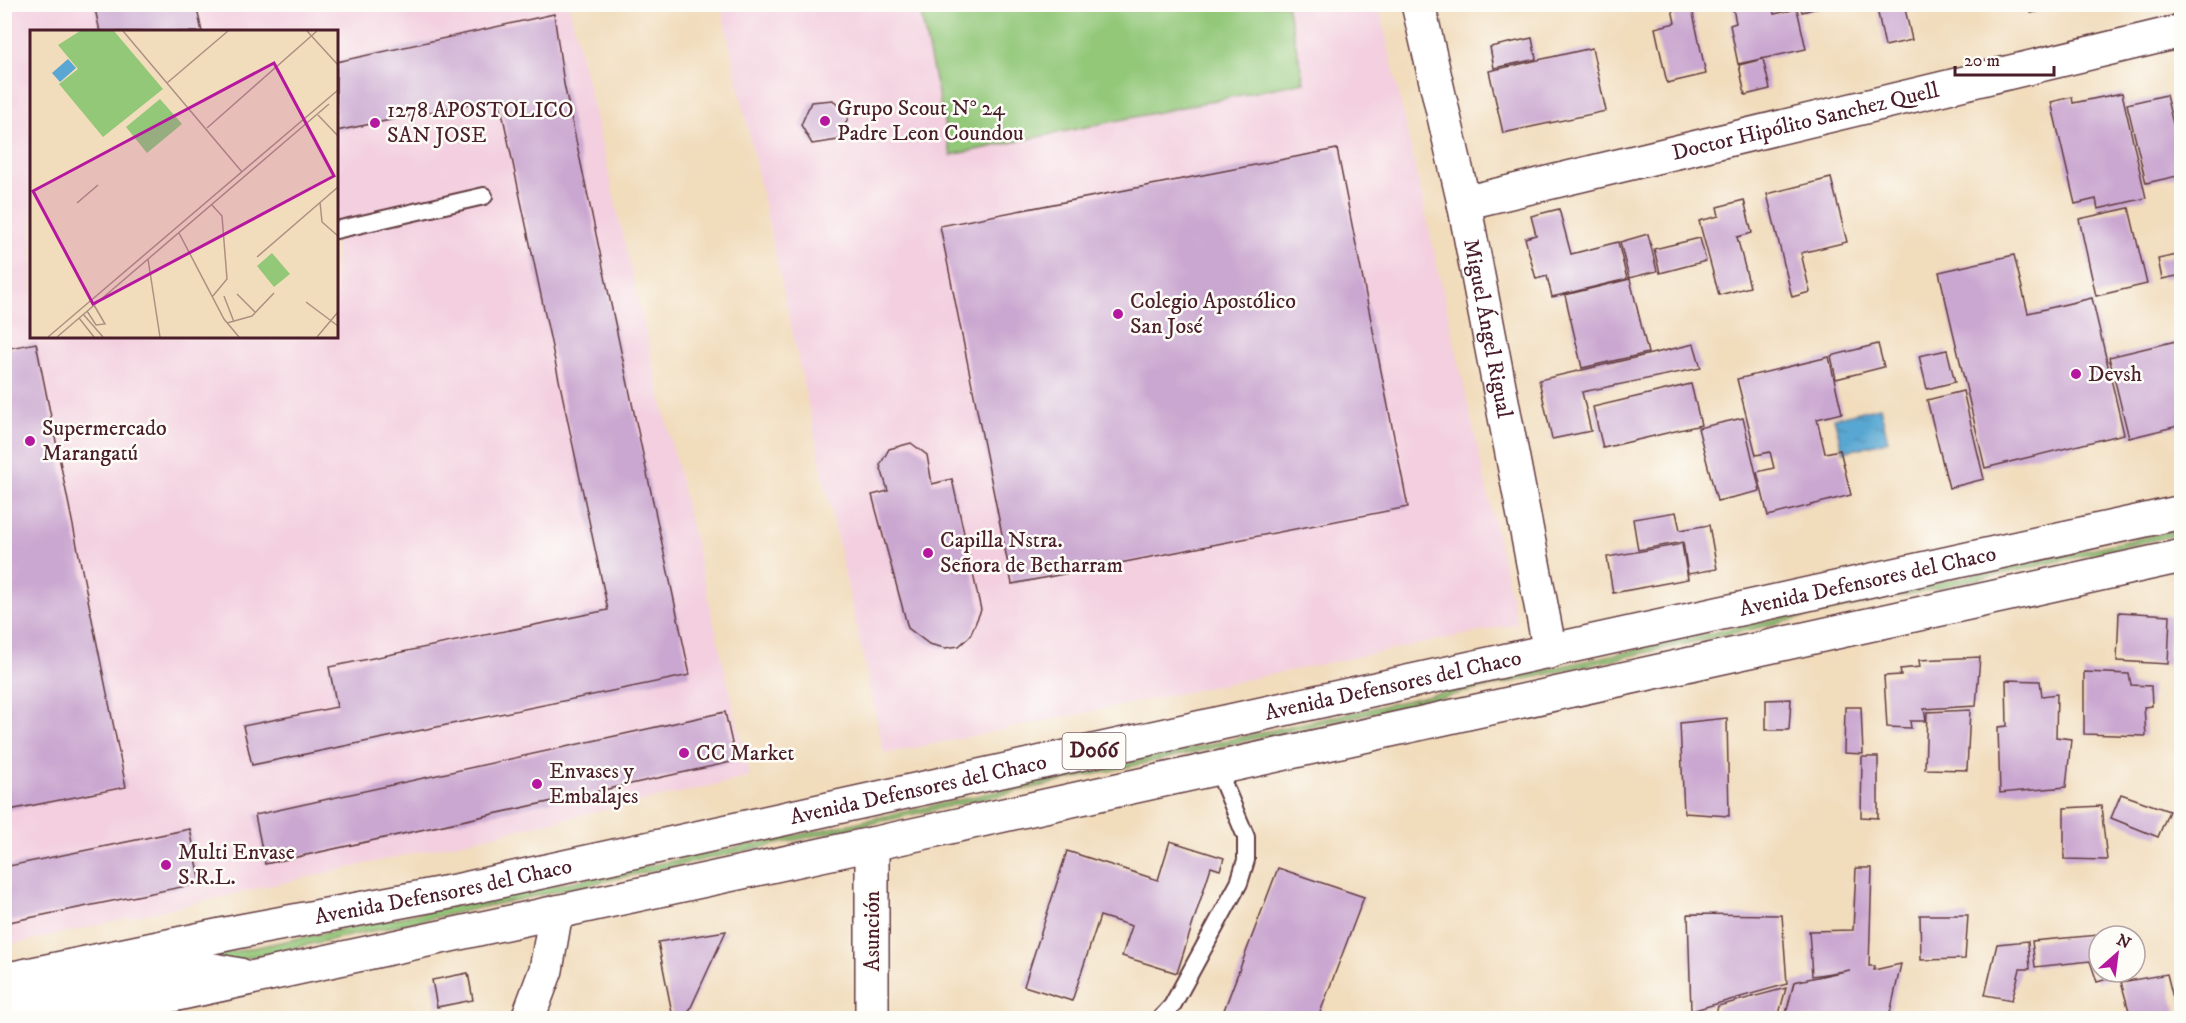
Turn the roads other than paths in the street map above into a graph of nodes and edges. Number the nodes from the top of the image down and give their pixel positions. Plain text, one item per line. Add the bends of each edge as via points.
1 (1418, 4) edge
2 (2181, 31) edge
3 (484, 196) dead end
4 (1464, 203) junction
5 (338, 230) edge
6 (2181, 512) edge
7 (2181, 556) edge
8 (1550, 652) junction
9 (1217, 768) junction
10 (872, 844) junction
11 (556, 912) junction
12 (251, 978) junction
13 (4, 980) edge
14 (4, 1010) edge
15 (66, 1018) edge
16 (528, 1018) edge
17 (872, 1018) edge
18 (1161, 1018) edge

1 - 4 main road, Miguel Ángel Rigual
2 - 4 main road, Doctor Hipólito Sanchez Quell
3 - 5 lane
4 - 8 main road, Miguel Ángel Rigual
6 - 8 main road, Avenida Defensores del Chaco / D066
7 - 9 main road, Avenida Defensores del Chaco / D066
8 - 13 main road, Avenida Defensores del Chaco / D066 via 455,891
9 - 10 main road, Avenida Defensores del Chaco / D066
9 - 18 lane via 1246,837 1246,860 1239,883 1172,1006
10 - 11 main road, Avenida Defensores del Chaco / D066
10 - 17 main road, Asunción
11 - 12 main road, Avenida Defensores del Chaco / D066
11 - 16 main road via 546,970
12 - 14 main road via 192,966
12 - 15 main road, Avenida Defensores del Chaco / D066

